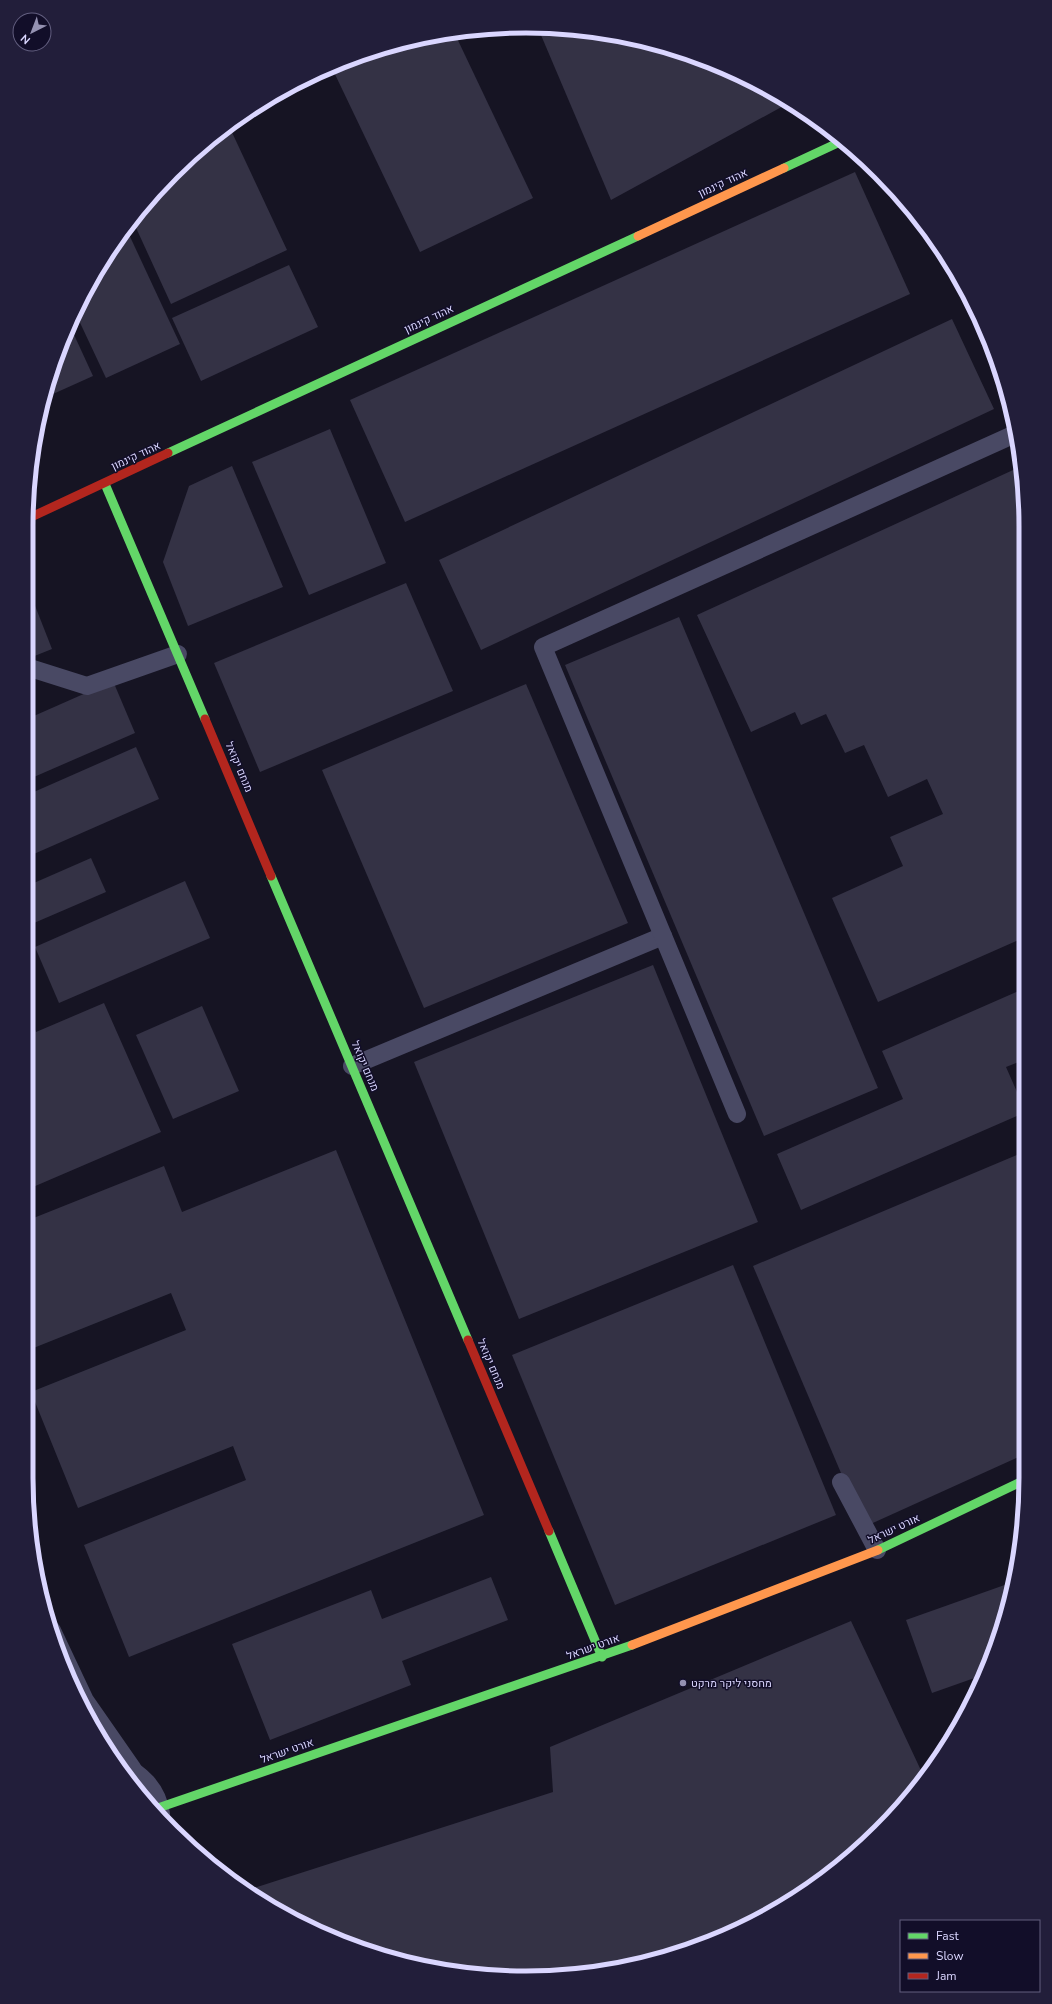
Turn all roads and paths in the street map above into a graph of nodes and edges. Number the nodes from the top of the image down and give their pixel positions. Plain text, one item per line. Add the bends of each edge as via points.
1 (837, 144) edge
2 (1011, 436) edge
3 (105, 484) junction
4 (33, 516) edge
5 (178, 654) junction
6 (33, 669) edge
7 (664, 936) junction
8 (352, 1066) junction
9 (737, 1114) dead end
10 (840, 1482) dead end
11 (1019, 1483) edge
12 (877, 1550) junction
13 (602, 1657) junction
14 (131, 1773) edge
15 (157, 1805) edge
16 (162, 1810) edge

1 - 3 street, אהוד קינמון
2 - 7 lane via 543,646
3 - 4 street, אהוד קינמון
3 - 5 street, מנחם יקואל
5 - 6 lane via 86,686
5 - 8 street, מנחם יקואל
7 - 8 lane
7 - 9 lane
8 - 13 street, מנחם יקואל
10 - 12 lane
11 - 12 street, אורט ישראל
12 - 13 street, אורט ישראל
13 - 16 street, אורט ישראל
14 - 15 street via 143,1781

